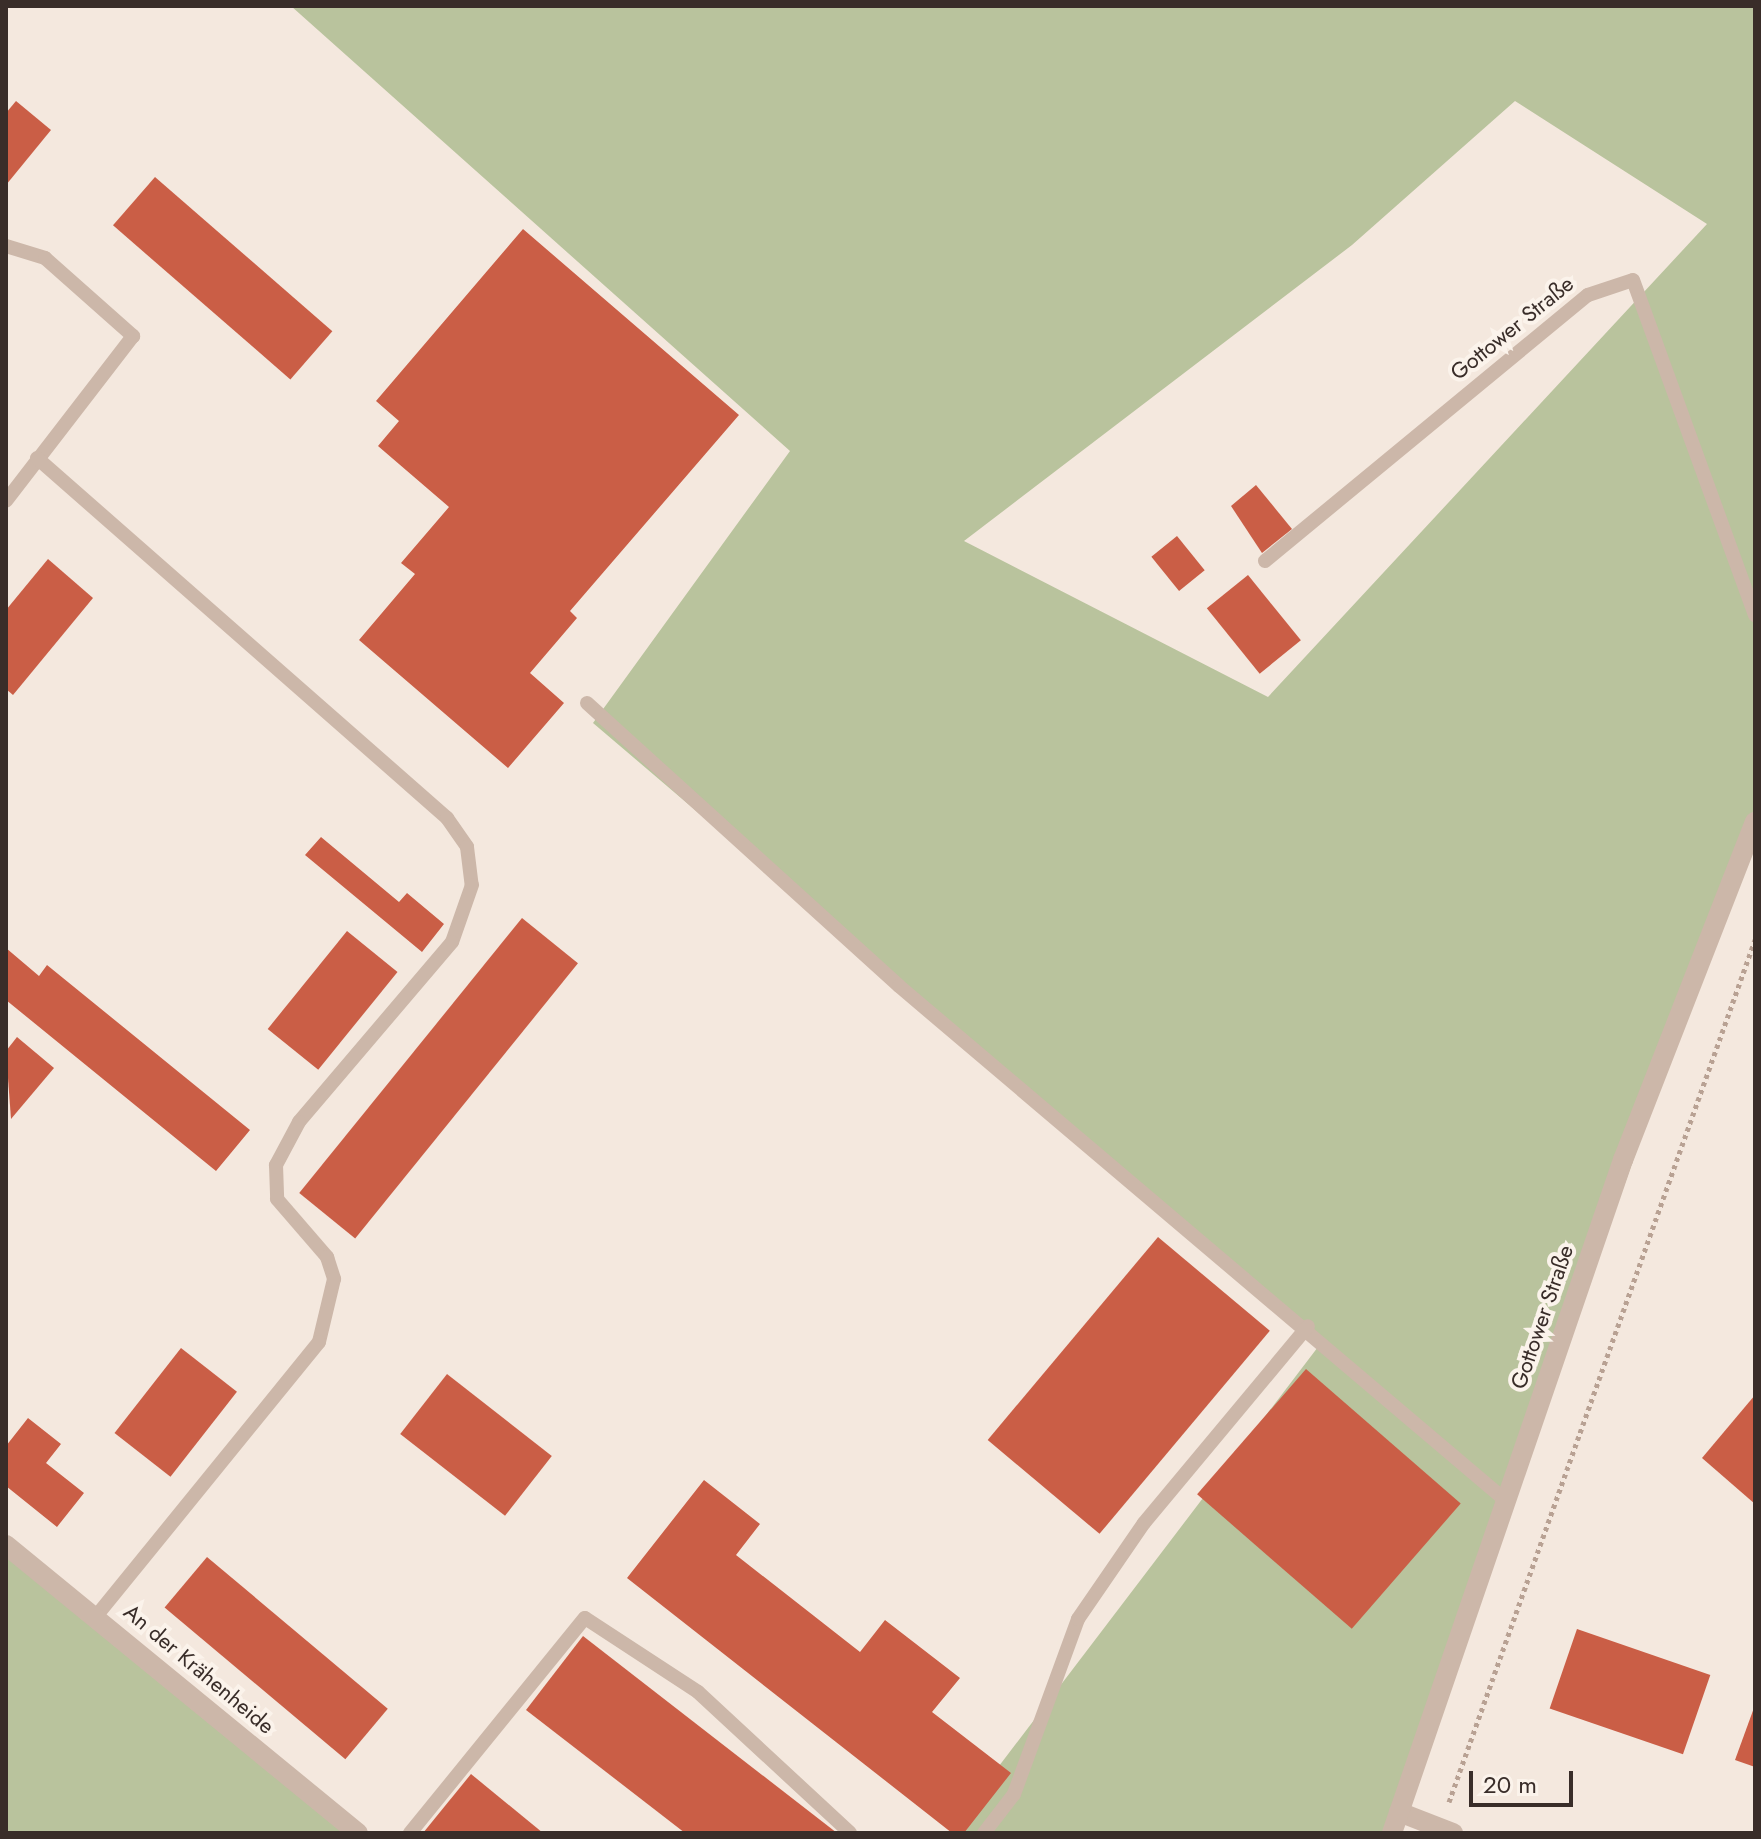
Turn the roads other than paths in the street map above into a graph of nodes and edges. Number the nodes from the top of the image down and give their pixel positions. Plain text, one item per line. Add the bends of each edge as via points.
1 (6, 246) edge
2 (37, 458) junction
3 (6, 501) edge
4 (1265, 561) dead end
5 (1755, 615) edge
6 (587, 703) dead end
7 (1755, 822) edge
8 (1308, 1326) junction
9 (1504, 1499) junction
10 (6, 1545) edge
11 (97, 1615) junction
12 (1399, 1812) junction
13 (1447, 1830) edge
14 (358, 1833) edge
15 (410, 1833) edge
16 (850, 1833) edge
17 (984, 1833) edge
18 (1392, 1833) edge

1 - 2 lane via 45,258 133,336
2 - 3 lane
2 - 11 lane via 447,818 467,847 472,885 452,942 299,1122 276,1165 277,1199 327,1257 334,1279 319,1342
4 - 5 lane, Gottower Straße via 1588,295 1633,280
6 - 8 lane via 899,986 1249,1288
7 - 9 street, Gottower Straße via 1623,1160
8 - 9 lane
8 - 17 lane via 1153,1512 1078,1619 1014,1794
9 - 12 street, Gottower Straße
10 - 11 street, An der Krähenheide
11 - 14 street, An der Krähenheide
12 - 13 street
12 - 18 street, Gottower Straße
15 - 16 lane via 585,1618 698,1692

